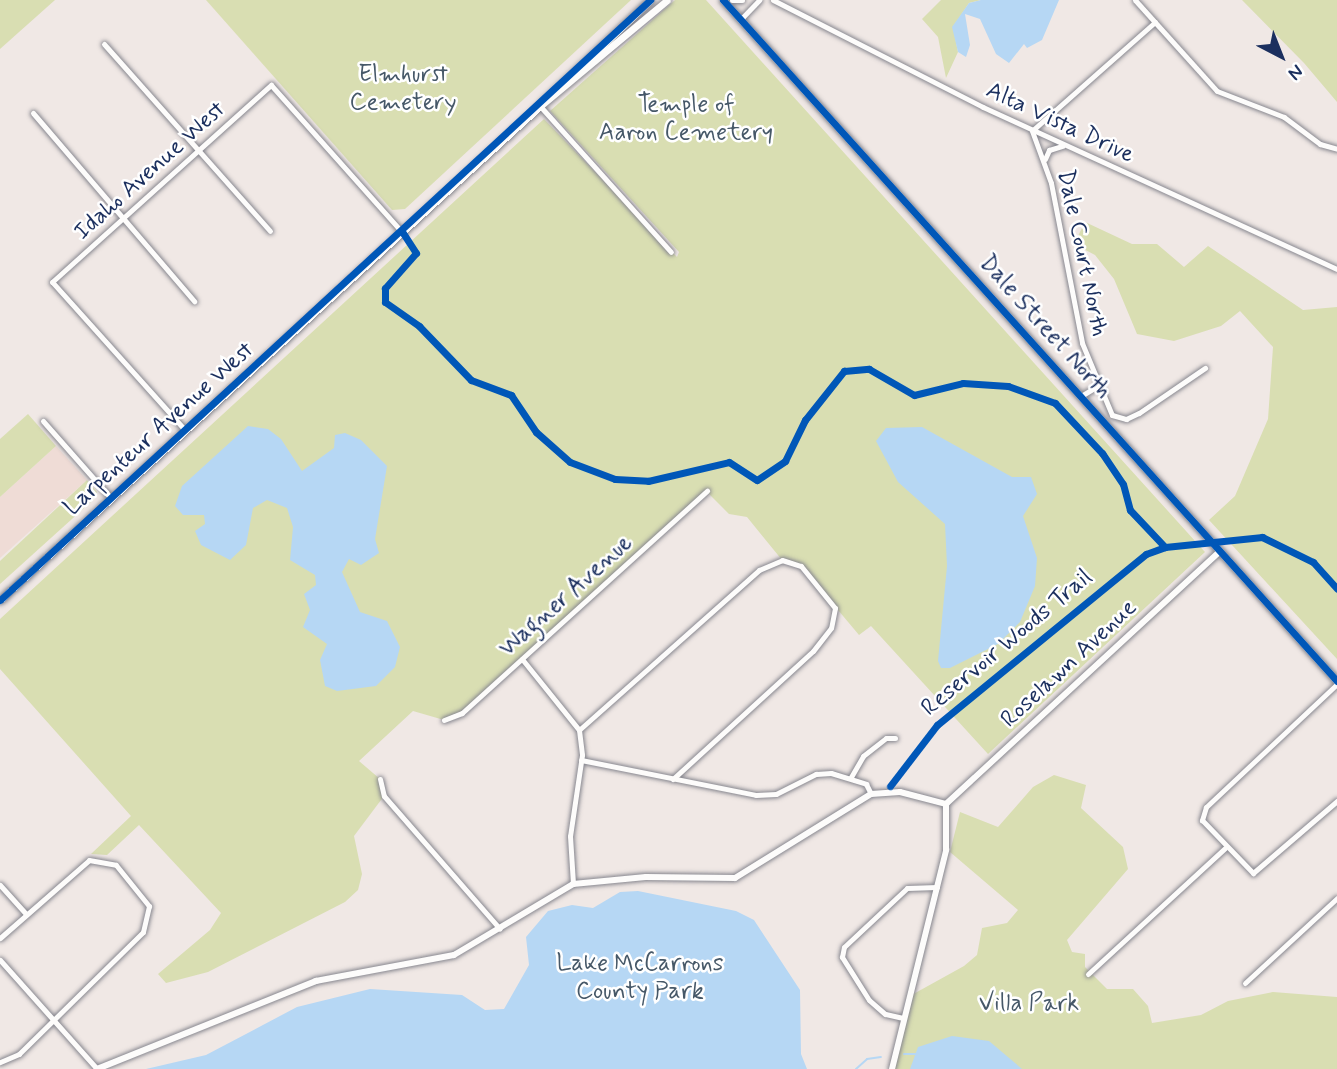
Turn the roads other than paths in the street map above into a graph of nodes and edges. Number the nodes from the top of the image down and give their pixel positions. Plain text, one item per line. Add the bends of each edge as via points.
1 (650, 0) edge
2 (667, 0) edge
3 (723, 0) edge
4 (732, 0) edge
5 (742, 0) edge
6 (759, 0) edge
7 (773, 0) edge
8 (1135, 0) edge
9 (740, 20) junction
10 (1155, 22) junction
11 (104, 44) dead end
12 (540, 106) junction
13 (33, 113) dead end
14 (1032, 131) junction
15 (1067, 146) junction
16 (1337, 149) edge
17 (198, 151) junction
18 (1044, 162) junction
19 (125, 217) junction
20 (270, 232) dead end
21 (403, 233) junction
22 (671, 252) dead end
23 (1337, 269) edge
24 (194, 301) dead end
25 (1205, 369) dead end
26 (1099, 385) junction
27 (1081, 396) junction
28 (43, 421) dead end
29 (185, 430) junction
30 (707, 491) dead end
31 (111, 498) junction
32 (1219, 552) junction
33 (0, 600) edge
34 (522, 659) junction
35 (1337, 682) edge
36 (444, 720) dead end
37 (579, 730) junction
38 (895, 738) dead end
39 (581, 760) junction
40 (851, 777) junction
41 (380, 779) dead end
42 (673, 779) junction
43 (871, 794) junction
44 (1337, 800) edge
45 (946, 804) junction
46 (1225, 848) junction
47 (573, 884) junction
48 (0, 885) edge
49 (936, 887) junction
50 (1337, 898) edge
51 (26, 914) junction
52 (500, 929) junction
53 (0, 938) edge
54 (0, 960) edge
55 (1088, 974) dead end
56 (1245, 983) dead end
57 (52, 1016) junction
58 (903, 1018) junction
59 (0, 1062) edge
60 (97, 1069) edge
61 (892, 1069) edge

1 - 12 main road, Larpenteur Avenue West
2 - 12 main road, Larpenteur Avenue West
3 - 9 main road, Dale Street North
4 - 5 street
6 - 9 street
7 - 14 street, Alta Vista Drive
8 - 10 street
9 - 27 main road, Dale Street North
10 - 14 street
10 - 16 street via 1217,91 1291,121 1320,144
11 - 17 street
12 - 21 main road, Larpenteur Avenue West
12 - 22 street
13 - 19 street
14 - 15 street, Alta Vista Drive
14 - 18 street, Dale Court North
15 - 18 street via 1049,150
15 - 23 street, Alta Vista Drive
17 - 19 street, Idaho Avenue West
17 - 20 street
17 - 21 street, Idaho Avenue West via 271,85
18 - 26 street, Dale Court North via 1082,343
19 - 24 street
19 - 29 street, Idaho Avenue West via 52,282
21 - 29 main road, Larpenteur Avenue West
25 - 26 street, Dale Court North via 1155,405 1117,419
26 - 27 street
27 - 32 main road, Dale Street North
28 - 31 street
29 - 31 main road, Larpenteur Avenue West
30 - 34 street, Wagner Avenue
31 - 33 main road, Larpenteur Avenue West
32 - 35 main road, Dale Street North
32 - 45 street, Roselawn Avenue
34 - 36 street, Wagner Avenue via 462,713
34 - 37 street
35 - 46 street via 1202,817
37 - 39 street
37 - 42 street via 759,570 782,560 800,566 830,597 835,608 831,628 813,651
38 - 40 street via 886,738 863,755
39 - 42 street
39 - 47 street via 571,825
40 - 42 street via 816,774 766,796
40 - 43 street via 866,785
41 - 52 street via 384,796
43 - 45 street via 900,792
43 - 47 street via 735,878 646,877
44 - 46 street via 1253,873
45 - 49 street via 948,836
46 - 55 street
47 - 52 street
48 - 51 street
49 - 58 street
49 - 58 street via 907,888 844,947 842,957 869,1000 885,1014
50 - 56 street
51 - 53 street
51 - 57 street via 78,867 103,859 128,877 149,906 149,920 140,936
52 - 60 street via 454,955 316,981
54 - 57 street
57 - 59 street via 19,1054
57 - 60 street
58 - 61 street

